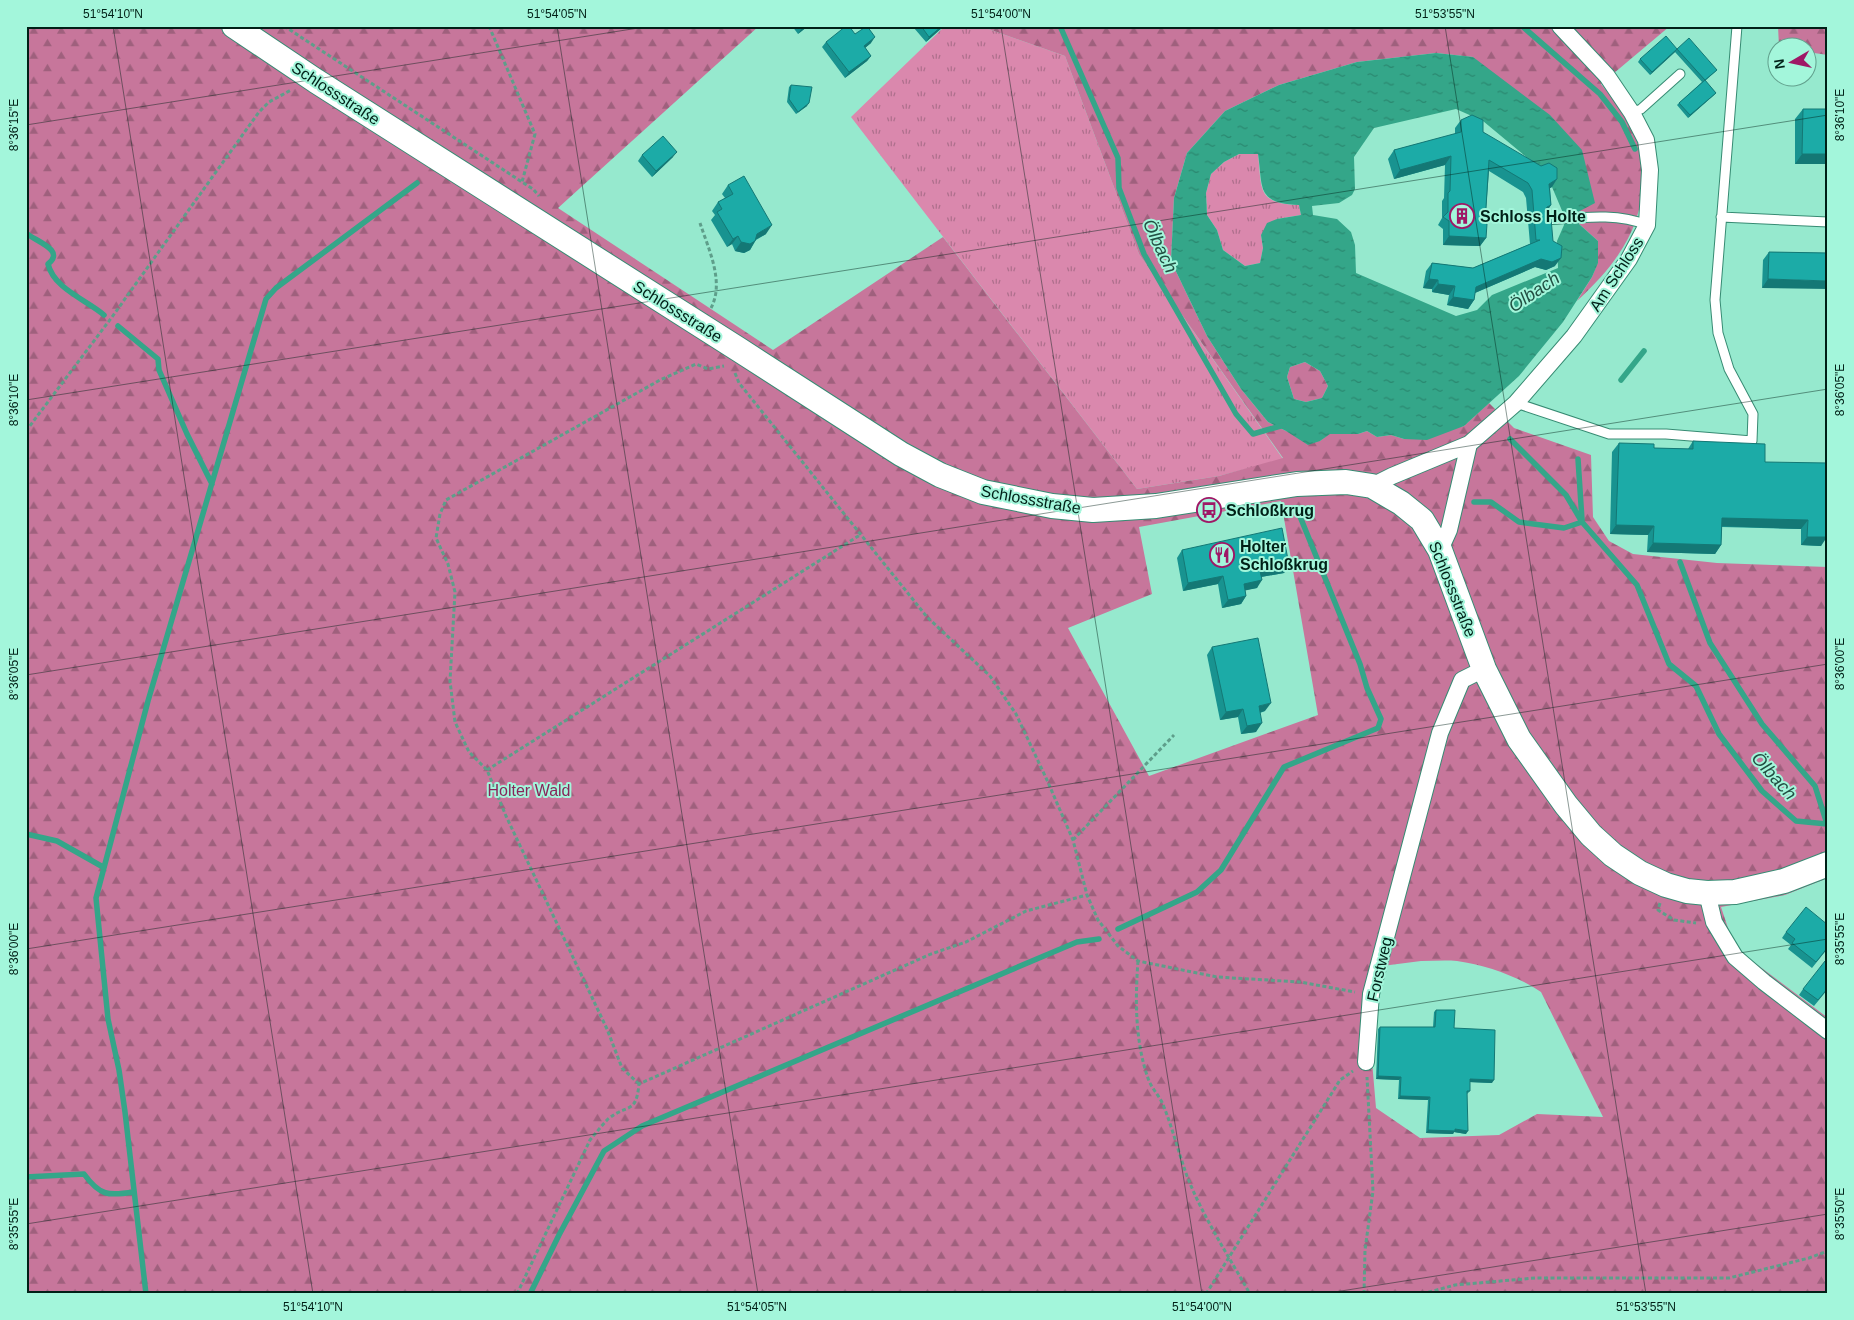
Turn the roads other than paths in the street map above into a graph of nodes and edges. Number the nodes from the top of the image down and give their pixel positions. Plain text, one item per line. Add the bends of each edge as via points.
1 (234, 26) edge
2 (1560, 26) edge
3 (1737, 26) edge
4 (1680, 74) dead end
5 (1632, 113) junction
6 (1721, 217) junction
7 (1545, 220) edge
8 (1828, 222) edge
9 (1647, 225) junction
10 (1516, 403) junction
11 (1469, 444) junction
12 (1372, 486) junction
13 (1440, 550) junction
14 (1484, 669) junction
15 (1828, 864) edge
16 (1707, 893) junction
17 (1828, 1031) edge
18 (1366, 1062) road end

1 - 12 main road, Schlossstraße via 516,207 735,356 940,475 983,492 1052,506 1093,510 1156,506 1297,484 1346,482
2 - 5 street, Am Schloss via 1607,76
3 - 6 lane
4 - 5 lane
5 - 9 street, Am Schloss via 1646,140 1649,162
6 - 8 lane
6 - 10 lane via 1715,300 1718,333 1729,369 1752,414 1752,441 1666,434 1609,434
7 - 9 lane via 1604,217 1632,219
9 - 10 street, Am Schloss via 1629,259 1574,336
10 - 11 street, Am Schloss
11 - 12 street, Am Schloss
11 - 13 street via 1449,530
12 - 13 main road, Schlossstraße via 1422,520
13 - 14 main road, Schlossstraße
14 - 16 main road, Schlossstraße via 1519,739 1591,835 1640,873 1687,891
14 - 18 street, Forstweg via 1462,680 1440,733 1371,994
15 - 16 main road, Schlossstraße via 1784,881 1735,892
16 - 17 street via 1714,922 1735,957

